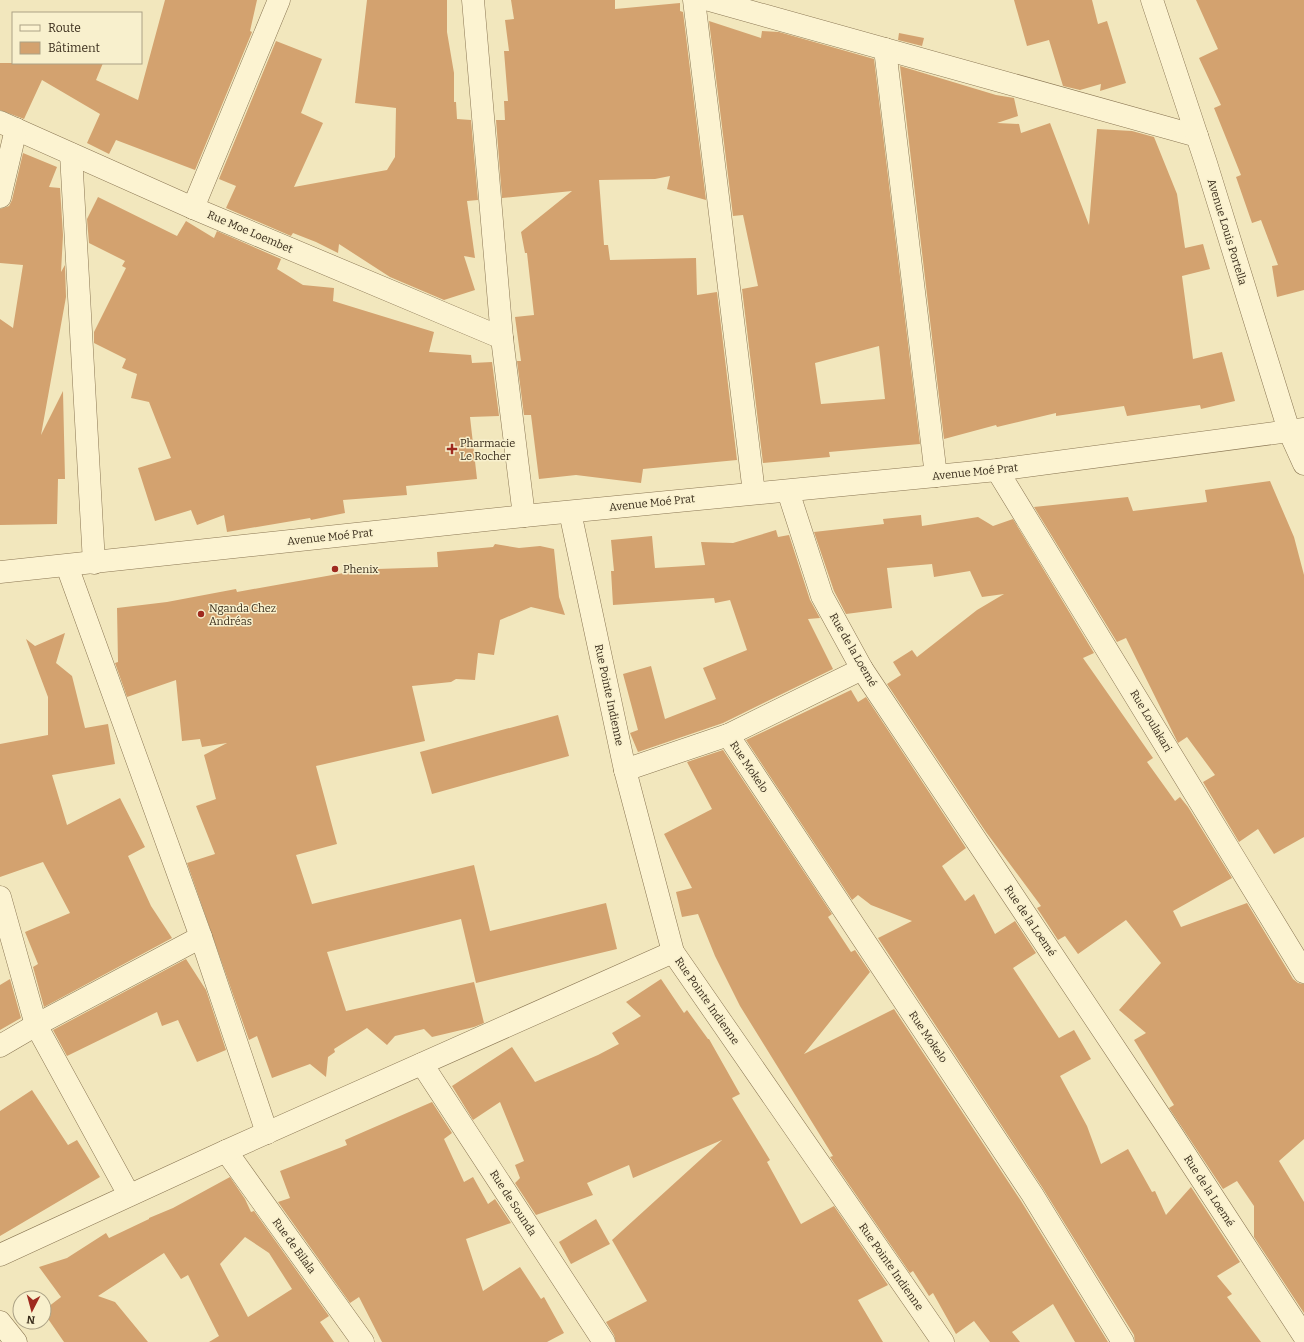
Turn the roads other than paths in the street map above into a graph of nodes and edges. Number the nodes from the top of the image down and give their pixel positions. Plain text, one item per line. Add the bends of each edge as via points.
1 (279, 0) edge
2 (473, 0) edge
3 (694, 0) edge
4 (710, 0) edge
5 (1152, 0) edge
6 (885, 49) junction
7 (8, 125) edge
8 (1197, 136) junction
9 (71, 154) junction
10 (0, 197) edge
11 (193, 208) junction
12 (502, 338) junction
13 (1296, 430) edge
14 (1304, 464) edge
15 (997, 470) junction
16 (936, 476) junction
17 (788, 491) junction
18 (754, 493) junction
19 (570, 512) junction
20 (524, 516) junction
21 (94, 563) junction
22 (67, 566) junction
23 (0, 572) edge
24 (862, 669) junction
25 (728, 735) junction
26 (625, 770) junction
27 (0, 897) edge
28 (201, 937) junction
29 (673, 952) junction
30 (1304, 972) edge
31 (36, 1025) junction
32 (0, 1046) edge
33 (422, 1064) junction
34 (267, 1133) junction
35 (226, 1151) junction
36 (129, 1195) junction
37 (0, 1255) edge
38 (0, 1322) edge
39 (1304, 1336) edge
40 (16, 1342) edge
41 (363, 1342) edge
42 (604, 1342) edge
43 (943, 1342) edge
44 (1123, 1342) edge

1 - 11 street
2 - 12 street
3 - 18 street
4 - 6 street
5 - 8 street, Avenue Louis Portella
6 - 8 street
6 - 16 street
7 - 9 street, Rue Moe Loembet
7 - 10 street
8 - 13 street, Avenue Louis Portella
9 - 11 street, Rue Moe Loembet
9 - 21 street
11 - 12 street, Rue Moe Loembet
12 - 20 street
13 - 14 street, Avenue Louis Portella
13 - 15 street, Avenue Moé Prat
15 - 16 street, Avenue Moé Prat
15 - 30 street, Rue Loulakari
16 - 17 street, Avenue Moé Prat
17 - 18 street, Avenue Moé Prat
17 - 24 street, Rue de la Loemé via 822,596
18 - 19 street, Avenue Moé Prat
19 - 20 street, Avenue Moé Prat
19 - 26 street, Rue Pointe Indienne
20 - 21 street, Avenue Moé Prat
21 - 22 street, Avenue Moé Prat
22 - 23 street, Avenue Moé Prat
22 - 28 street
24 - 25 street
24 - 39 street, Rue de la Loemé
25 - 26 street
25 - 44 street, Rue Mokelo via 1032,1194
26 - 29 street, Rue Pointe Indienne
27 - 31 street
28 - 31 street
28 - 34 street
29 - 33 street
29 - 43 street, Rue Pointe Indienne
31 - 32 street
31 - 36 street
33 - 34 street
33 - 42 street, Rue de Sounda
34 - 35 street
35 - 36 street
35 - 41 street, Rue de Bilala
36 - 37 street
38 - 40 street

